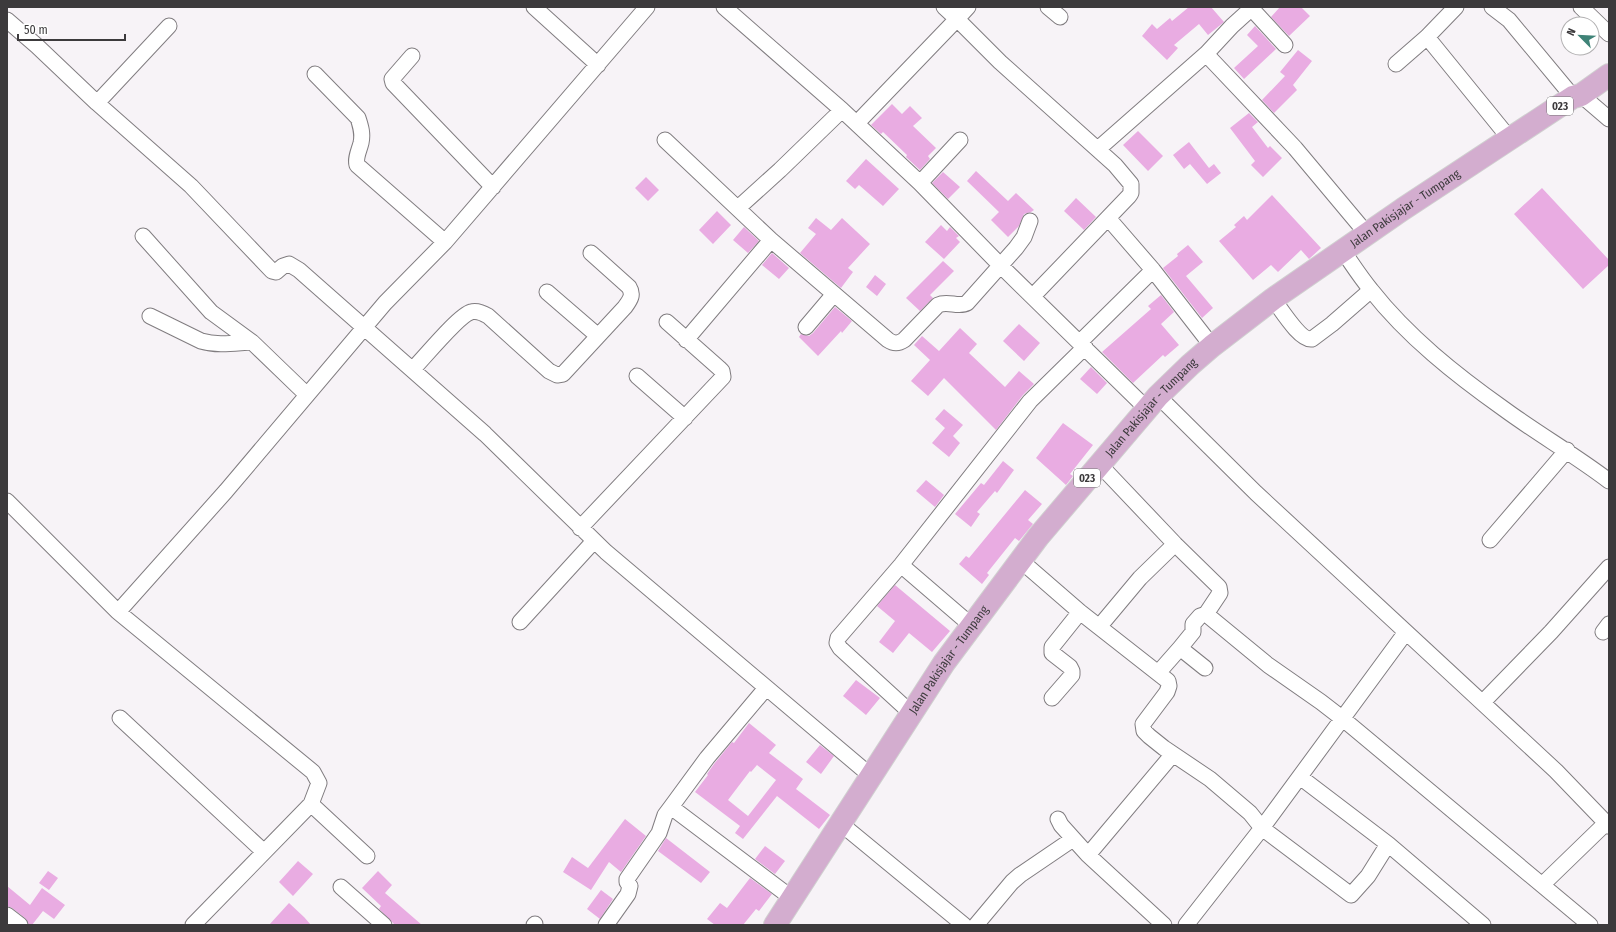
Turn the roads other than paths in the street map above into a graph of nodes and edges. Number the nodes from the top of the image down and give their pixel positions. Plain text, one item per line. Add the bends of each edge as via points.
1 (534, 7) edge
2 (647, 7) edge
3 (724, 7) edge
4 (944, 7) edge
5 (968, 7) edge
6 (1048, 7) edge
7 (1456, 7) edge
8 (1492, 7) edge
9 (1580, 7) edge
10 (1252, 8) edge
11 (1060, 17) dead end
12 (957, 19) junction
13 (7, 20) edge
14 (169, 26) dead end
15 (1609, 34) edge
16 (1427, 37) junction
17 (1285, 46) dead end
18 (1206, 54) junction
19 (412, 56) dead end
20 (1396, 64) dead end
21 (598, 65) junction
22 (315, 74) dead end
23 (1609, 75) edge
24 (1577, 96) junction
25 (97, 103) junction
26 (842, 110) junction
27 (1609, 119) edge
28 (857, 123) junction
29 (1510, 139) junction
30 (665, 140) dead end
31 (960, 140) dead end
32 (1098, 149) junction
33 (920, 183) junction
34 (493, 187) junction
35 (738, 208) junction
36 (1108, 218) junction
37 (1030, 221) dead end
38 (1367, 234) junction
39 (143, 236) dead end
40 (771, 240) junction
41 (445, 242) junction
42 (1343, 251) junction
43 (591, 253) dead end
44 (1000, 265) junction
45 (1153, 270) junction
46 (1371, 290) junction
47 (547, 292) dead end
48 (834, 294) junction
49 (1033, 296) junction
50 (1273, 299) junction
51 (150, 316) dead end
52 (667, 322) dead end
53 (806, 327) dead end
54 (364, 328) junction
55 (598, 336) junction
56 (686, 340) junction
57 (252, 342) junction
58 (1083, 344) junction
59 (1212, 346) junction
60 (413, 369) junction
61 (638, 376) dead end
62 (307, 395) junction
63 (1153, 402) junction
64 (685, 418) junction
65 (1567, 450) junction
66 (1099, 464) junction
67 (1609, 481) edge
68 (7, 501) edge
69 (580, 528) junction
70 (1490, 540) dead end
71 (594, 541) junction
72 (1175, 544) junction
73 (1020, 560) junction
74 (901, 565) junction
75 (1609, 567) edge
76 (118, 612) junction
77 (1080, 612) junction
78 (1206, 614) junction
79 (520, 622) dead end
80 (972, 626) junction
81 (1099, 627) junction
82 (1406, 632) junction
83 (1180, 648) junction
84 (1205, 668) dead end
85 (1158, 673) junction
86 (766, 688) junction
87 (1052, 698) dead end
88 (1483, 702) junction
89 (911, 713) junction
90 (120, 718) dead end
91 (1343, 719) junction
92 (1173, 754) junction
93 (871, 776) junction
94 (1300, 777) junction
95 (310, 804) junction
96 (671, 807) junction
97 (1058, 819) dead end
98 (840, 823) junction
99 (1608, 825) edge
100 (1262, 828) junction
101 (1073, 839) junction
102 (1388, 844) junction
103 (263, 851) junction
104 (1088, 855) junction
105 (367, 856) dead end
106 (1542, 885) junction
107 (341, 886) dead end
108 (793, 899) junction
109 (7, 915) edge
110 (20, 925) edge
111 (193, 925) edge
112 (384, 925) edge
113 (606, 925) edge
114 (775, 925) edge
115 (964, 925) edge
116 (976, 925) edge
117 (1164, 925) edge
118 (1186, 925) edge
119 (1482, 925) edge
120 (1590, 925) edge

1 - 21 street
2 - 21 street
3 - 26 street
4 - 12 street
5 - 12 street
6 - 11 street
7 - 16 street
8 - 24 street via 1509,20
9 - 15 street
10 - 17 street
10 - 18 street
12 - 28 street
12 - 32 street via 1000,62
13 - 25 street
14 - 25 street
16 - 20 street
16 - 29 street
18 - 32 street
18 - 38 street via 1295,148
19 - 34 street via 394,75 393,83
21 - 34 street
22 - 41 street via 358,118 362,135 357,165
23 - 24 main road, Jalan Pakisjajar - Tumpang / 023
24 - 27 street
24 - 29 main road, Jalan Pakisjajar - Tumpang / 023
25 - 54 street via 191,186 272,271 276,272 289,264 294,266
26 - 28 street
26 - 35 street
28 - 33 street
29 - 38 main road, Jalan Pakisjajar - Tumpang / 023
30 - 35 street
31 - 33 street
32 - 36 street via 1127,179 1132,189 1129,196
33 - 44 street
34 - 41 street
35 - 40 street
36 - 45 street
36 - 49 street
37 - 44 street via 1020,243
38 - 42 main road, Jalan Pakisjajar - Tumpang / 023
39 - 57 street via 212,312
40 - 48 street
40 - 56 street
41 - 54 street
42 - 46 street
42 - 50 main road, Jalan Pakisjajar - Tumpang / 023
43 - 55 street via 629,287 632,293 625,307
44 - 48 street via 967,303 938,305 900,343 888,340
44 - 49 street
45 - 58 street
45 - 59 street
46 - 50 street via 1312,339 1300,335
46 - 65 street via 1406,329 1461,377
47 - 55 street
48 - 53 street
49 - 58 street
50 - 59 main road, Jalan Pakisjajar - Tumpang / 023
51 - 57 street via 209,344
52 - 56 street
54 - 60 street
54 - 62 street
55 - 60 street via 564,374 557,375 545,368 488,316 478,311 471,312 460,319
56 - 64 street via 724,374 722,380
57 - 62 street
58 - 63 street
58 - 74 street via 1030,401
59 - 63 main road, Jalan Pakisjajar - Tumpang / 023
60 - 69 street via 485,434
61 - 64 street
62 - 76 street
63 - 66 main road, Jalan Pakisjajar - Tumpang / 023
63 - 82 street
64 - 69 street
65 - 67 street
65 - 70 street
66 - 72 street
66 - 73 main road, Jalan Pakisjajar - Tumpang / 023
68 - 76 street
69 - 71 street
71 - 79 street
71 - 86 street
72 - 78 street via 1219,587 1220,592
72 - 81 street via 1140,578
73 - 77 street
73 - 80 main road, Jalan Pakisjajar - Tumpang / 023
74 - 80 street
74 - 89 street via 841,634 837,643
75 - 88 street
76 - 95 street via 313,772 319,783
77 - 81 street
77 - 87 street via 1052,647 1052,653 1072,671
78 - 83 street via 1200,616 1193,624 1193,632
78 - 91 street via 1268,665
80 - 89 main road, Jalan Pakisjajar - Tumpang / 023
81 - 85 street
82 - 88 street
82 - 91 street
83 - 84 street
83 - 85 street
85 - 92 street via 1168,681 1169,686 1142,724 1142,728
86 - 93 street
86 - 96 street via 707,758
88 - 99 street via 1556,771
89 - 93 main road, Jalan Pakisjajar - Tumpang / 023
90 - 103 street
91 - 94 street
91 - 106 street
92 - 100 street via 1210,779 1250,813
92 - 104 street
93 - 98 main road, Jalan Pakisjajar - Tumpang / 023
94 - 100 street
94 - 102 street
95 - 103 street
95 - 105 street
96 - 108 street
96 - 113 street via 665,815 660,831 627,879 626,882 630,886 628,894
97 - 101 street
98 - 108 main road, Jalan Pakisjajar - Tumpang / 023
98 - 115 street
99 - 106 street
100 - 102 street via 1351,895 1368,876
100 - 118 street
101 - 104 street
101 - 116 street via 1012,882
102 - 119 street
103 - 111 street
104 - 117 street
106 - 120 street
107 - 112 street
108 - 114 main road, Jalan Pakisjajar - Tumpang / 023
109 - 110 street

